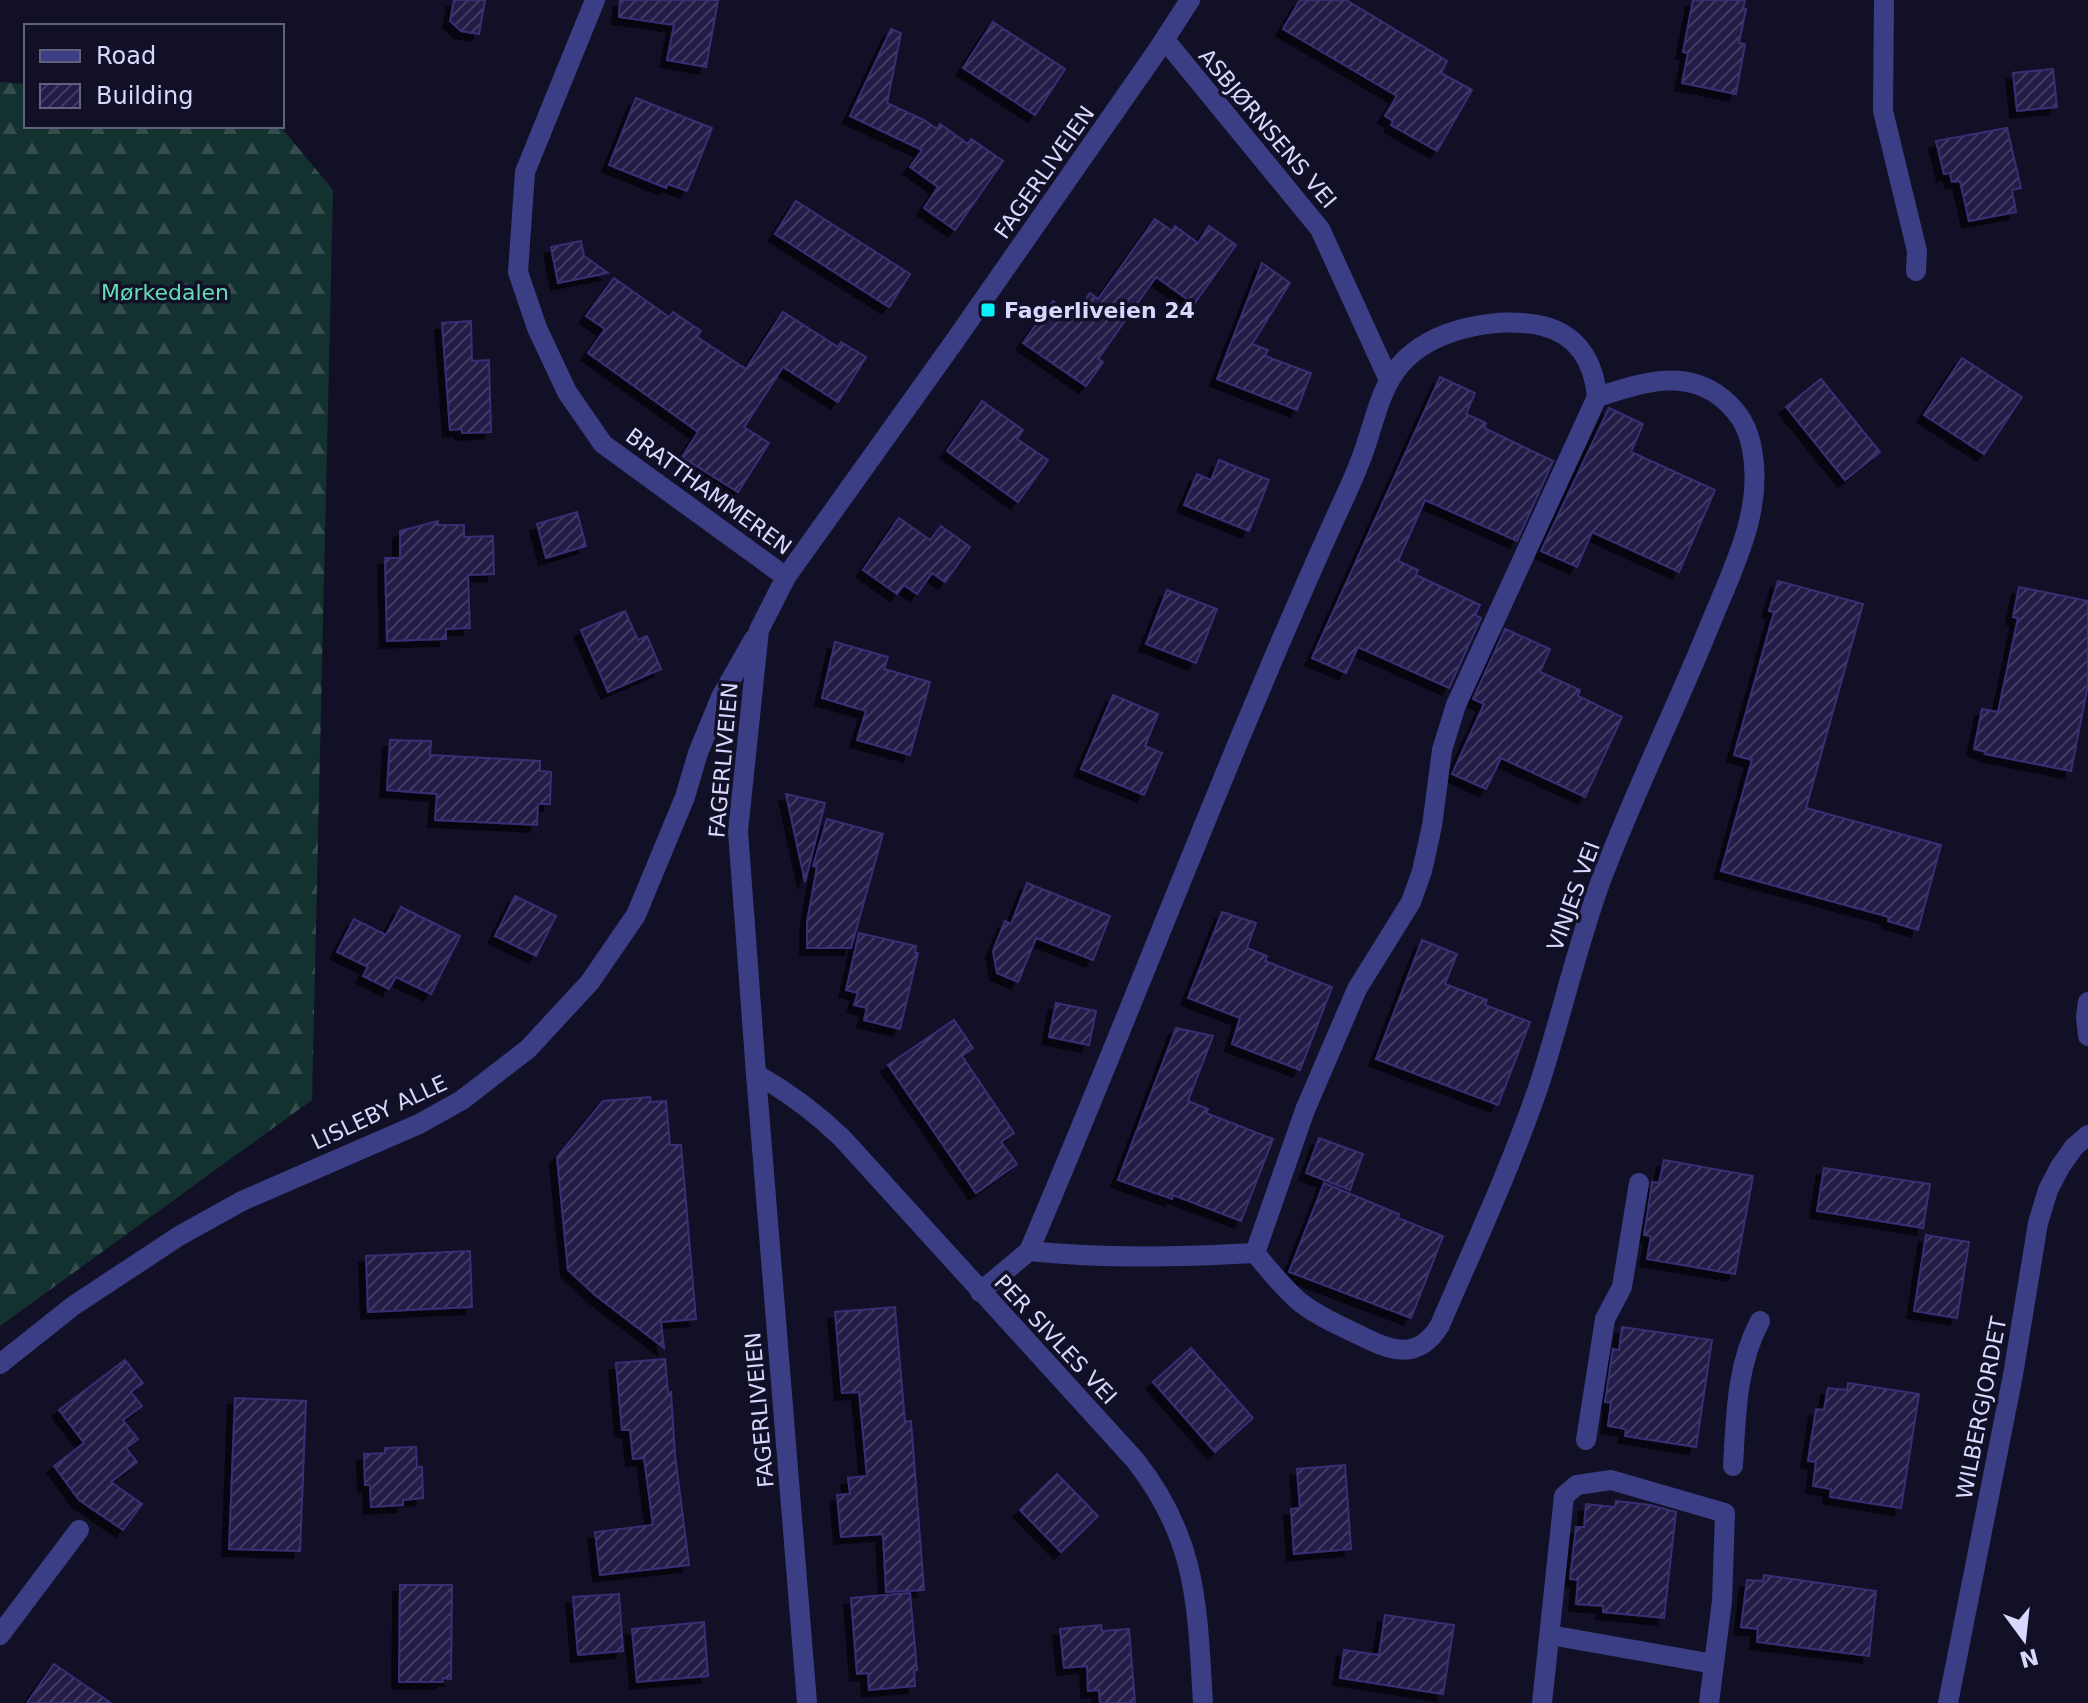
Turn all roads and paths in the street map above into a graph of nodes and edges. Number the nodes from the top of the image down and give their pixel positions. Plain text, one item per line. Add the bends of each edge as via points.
1 (595, 0) edge
2 (1190, 0) edge
3 (1884, 0) edge
4 (1165, 40) junction
5 (1916, 271) dead end
6 (1389, 380) junction
7 (1597, 397) junction
8 (786, 577) junction
9 (759, 630) junction
10 (2088, 1002) edge
11 (2088, 1036) edge
12 (756, 1074) junction
13 (2088, 1135) edge
14 (1639, 1183) dead end
15 (1029, 1251) junction
16 (1255, 1253) junction
17 (980, 1292) junction
18 (1760, 1321) dead end
19 (0, 1364) edge
20 (1586, 1440) dead end
21 (1733, 1466) dead end
22 (79, 1530) dead end
23 (0, 1635) edge
24 (1550, 1635) junction
25 (1714, 1664) junction
26 (807, 1703) edge
27 (1203, 1703) edge
28 (1542, 1703) edge
29 (1709, 1703) edge
30 (1948, 1703) edge

1 - 8 street, BRATTHAMMEREN via 525,172 518,272 567,392 603,444
2 - 4 street, FAGERLIVEIEN
3 - 5 street via 1883,111 1917,251
4 - 6 street, ASBJØRNSENS VEI via 1320,229
4 - 8 street, FAGERLIVEIEN
6 - 7 street via 1423,345 1474,328 1526,323 1567,335 1579,345
6 - 15 street via 1360,463
7 - 16 street via 1456,705 1411,902 1357,989 1305,1110
7 - 16 street, VINJES VEI via 1674,378 1713,390 1740,414 1746,428 1755,476 1753,504 1746,536 1602,879 1516,1146 1440,1325 1419,1347 1387,1349 1325,1319 1300,1302
8 - 9 street, FAGERLIVEIEN
9 - 12 street, FAGERLIVEIEN via 738,831
9 - 19 street, LISLEBY ALLE via 721,697 636,915 590,982 528,1049 462,1100 419,1124 242,1201 179,1236 73,1306
10 - 11 street
12 - 17 street, PER SIVLES VEI via 810,1108 842,1138
12 - 26 street, FAGERLIVEIEN
13 - 30 street, WILBERGJORDET via 2060,1167 2038,1223
14 - 20 street via 1622,1287 1605,1319
15 - 16 street
15 - 17 street
17 - 27 street, PER SIVLES VEI via 1158,1489 1186,1556 1197,1606
18 - 21 street via 1748,1344 1738,1393
22 - 23 street
24 - 25 street
24 - 25 street via 1564,1496 1577,1485 1611,1480 1725,1513
24 - 28 street
25 - 29 street

